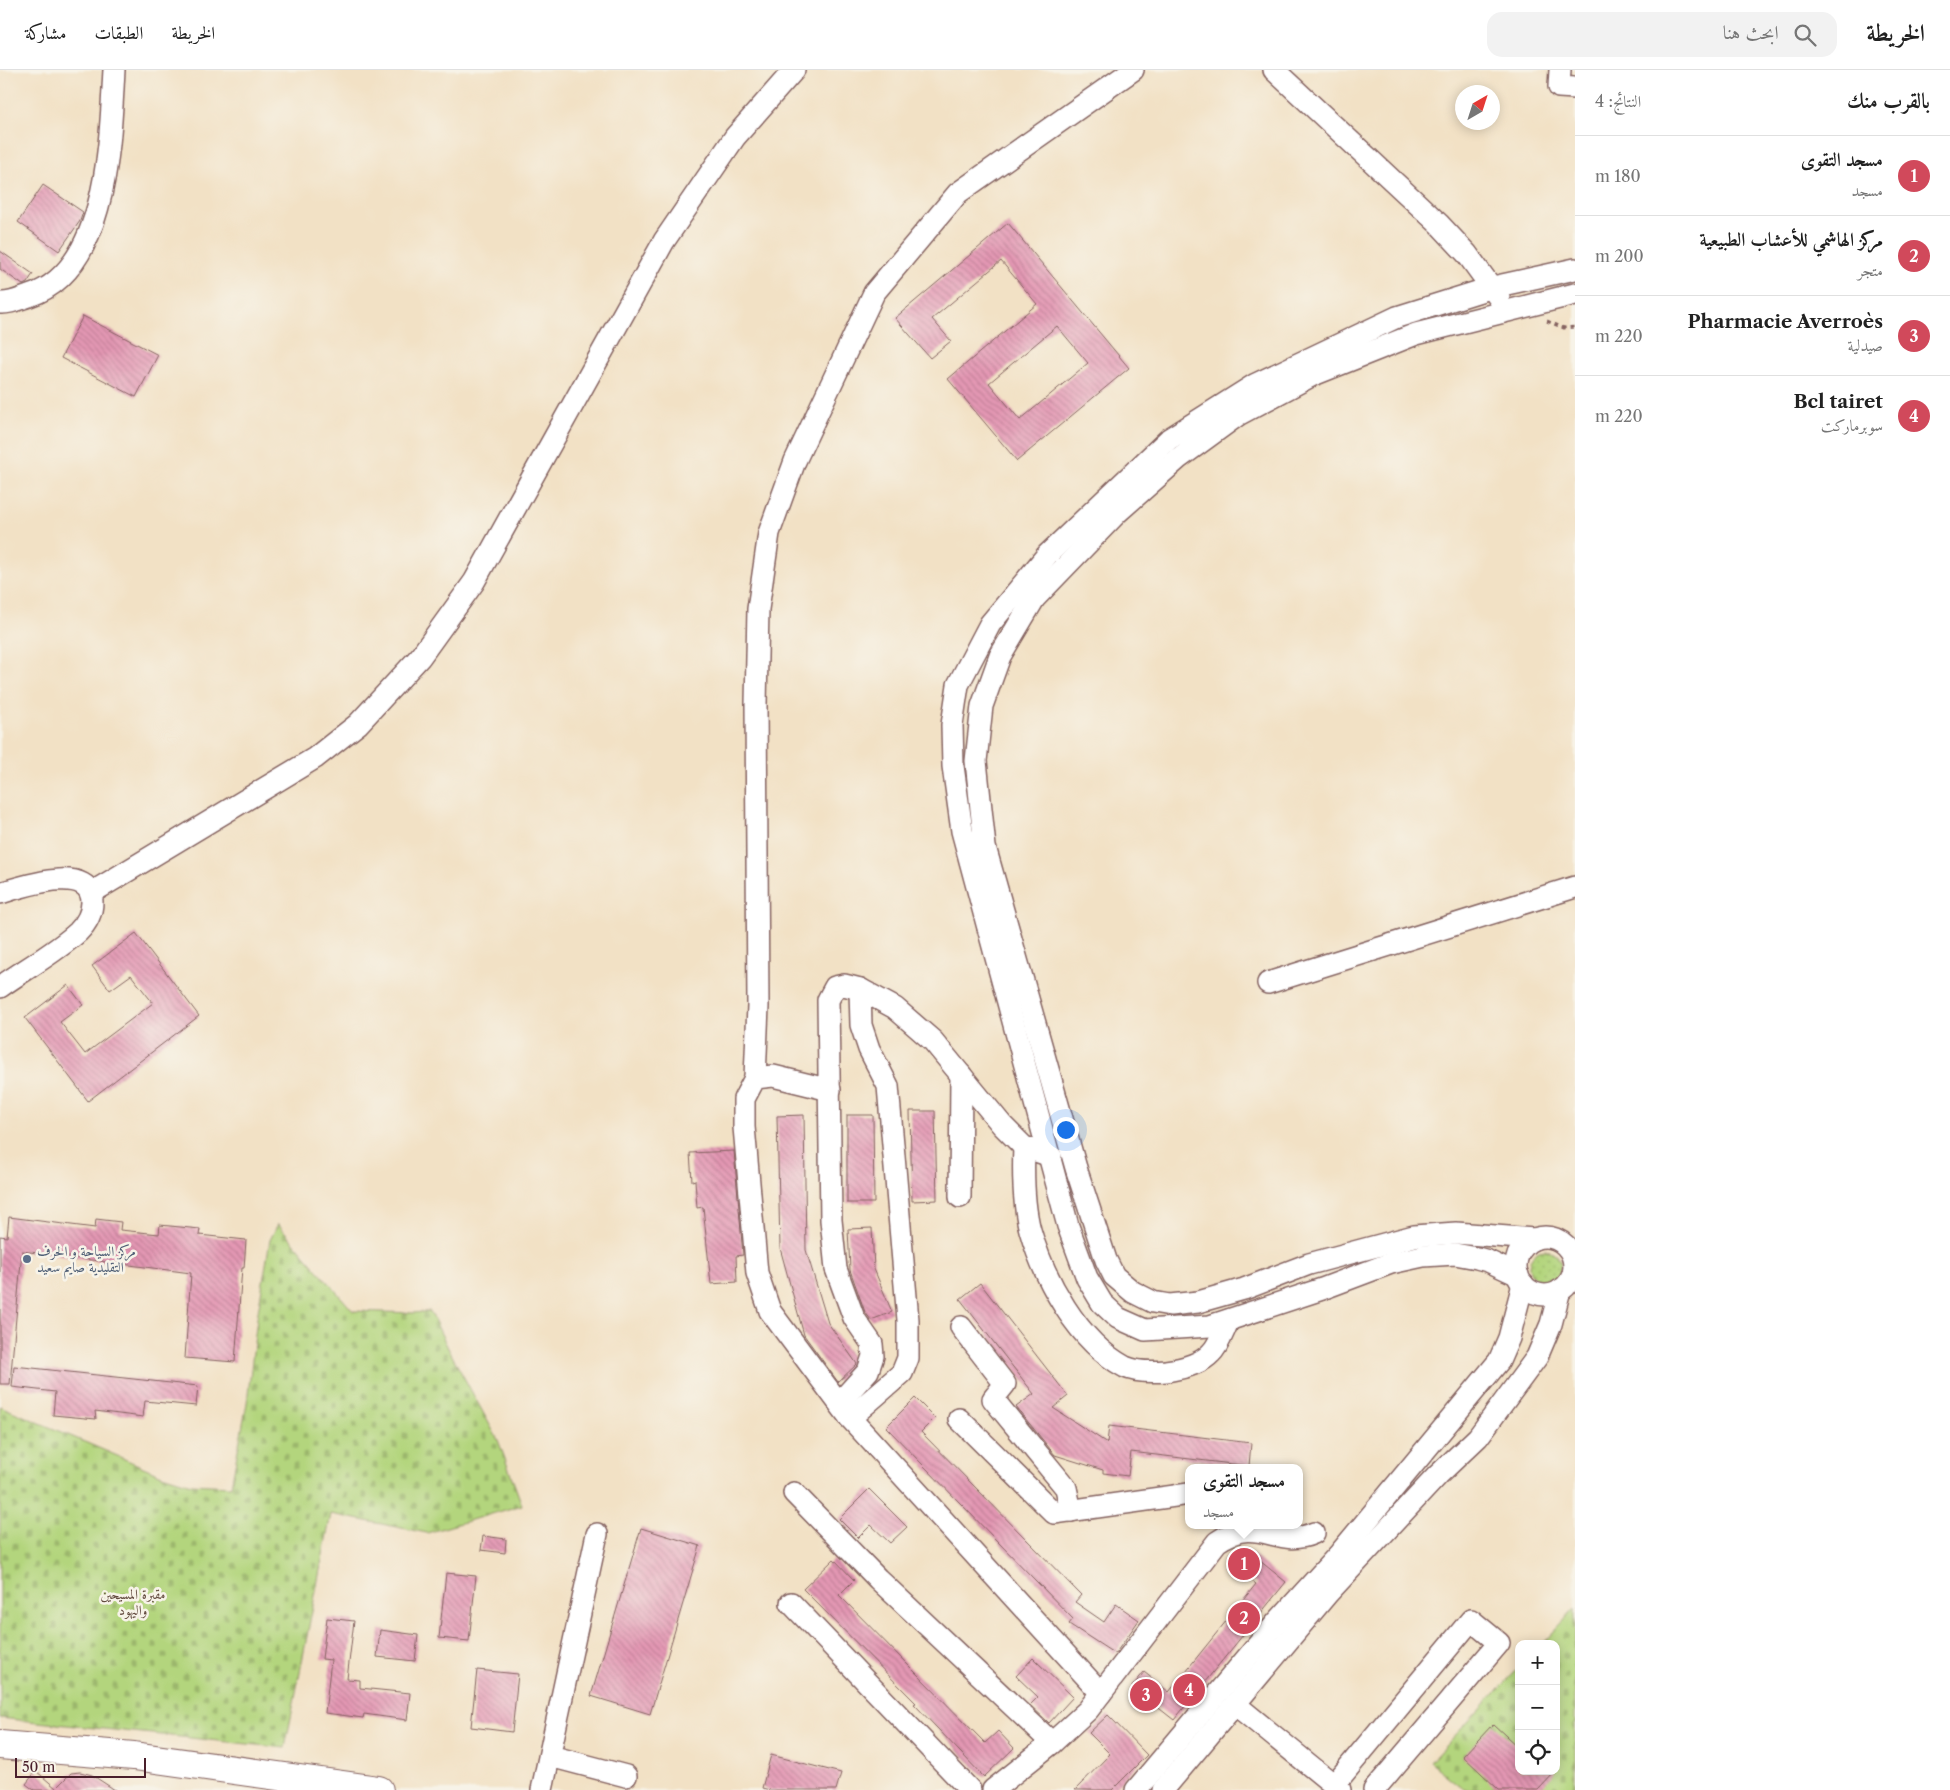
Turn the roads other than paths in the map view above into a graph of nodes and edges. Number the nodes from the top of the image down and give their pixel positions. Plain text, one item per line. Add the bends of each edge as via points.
1 (114, 70) edge
2 (794, 70) edge
3 (1133, 70) edge
4 (1274, 70) edge
5 (1560, 70) edge
6 (1575, 88) edge
7 (1575, 269) edge
8 (1493, 287) junction
9 (1575, 294) edge
10 (0, 303) edge
11 (1507, 312) junction
12 (1575, 887) edge
13 (91, 892) junction
14 (0, 893) edge
15 (1268, 983) dead end
16 (0, 987) edge
17 (860, 989) junction
18 (961, 1075) junction
19 (755, 1078) junction
20 (830, 1090) junction
21 (1024, 1147) junction
22 (1051, 1156) junction
23 (960, 1197) dead end
24 (1534, 1239) junction
25 (1570, 1244) edge
26 (1521, 1280) junction
27 (1569, 1281) edge
28 (1228, 1320) junction
29 (961, 1327) dead end
30 (844, 1411) junction
31 (959, 1419) dead end
32 (794, 1493) dead end
33 (1185, 1495) edge
34 (1071, 1511) junction
35 (1306, 1528) edge
36 (597, 1534) dead end
37 (1340, 1553) junction
38 (791, 1603) dead end
39 (1101, 1693) junction
40 (1236, 1705) junction
41 (1052, 1743) junction
42 (0, 1745) edge
43 (550, 1756) junction
44 (626, 1776) dead end
45 (336, 1787) edge
46 (1337, 1788) edge
47 (380, 1790) edge
48 (542, 1790) edge
49 (970, 1790) edge
50 (993, 1790) edge
51 (1136, 1790) edge
52 (1163, 1790) edge
53 (1374, 1790) edge

1 - 10 street via 108,163 95,221 70,266 43,291
2 - 13 street via 736,137 664,241 474,582 420,657 358,724 315,758
3 - 19 street via 958,193 874,293 795,461 770,533 758,609 758,1006
4 - 8 street via 1424,208
5 - 6 street via 1559,87
7 - 8 street
8 - 11 street
8 - 22 street via 1388,321 1256,384 1169,439 1048,554 990,624 958,685 952,726 952,758 962,831
9 - 11 street
11 - 24 street via 1416,334 1313,376 1238,415 1178,458 1118,512 1034,599 1000,656 982,706 976,761 985,847 1076,1168 1114,1276 1133,1292 1153,1302 1170,1305 1198,1302 1244,1289 1310,1264 1414,1236 1456,1233
12 - 15 street
13 - 14 street via 76,880 40,881
13 - 16 street via 88,919 78,931
17 - 18 street via 895,1008 933,1041
17 - 20 street via 844,985 835,987 828,1000
17 - 30 street via 861,1025 888,1086 908,1320 908,1358 902,1373
18 - 21 street
18 - 23 street
19 - 20 street via 773,1076
19 - 30 street via 744,1099 744,1127 757,1273 770,1312
20 - 30 street via 831,1220 836,1268 854,1318 872,1344 873,1356 868,1371
21 - 22 street
21 - 28 street via 1027,1210 1038,1253 1064,1308 1100,1348 1126,1367 1155,1372 1184,1368 1212,1353
22 - 28 street via 1068,1226 1086,1278 1118,1318 1145,1330 1210,1326
24 - 25 street via 1550,1237
24 - 26 street via 1517,1258
25 - 27 street via 1574,1270
26 - 27 street via 1541,1294 1551,1294
26 - 28 street via 1478,1258 1455,1254 1423,1256 1391,1263
26 - 37 street via 1509,1338 1499,1361
27 - 40 street via 1537,1357 1478,1437 1328,1593
29 - 34 street via 1005,1384 993,1399 1066,1488
30 - 39 street
31 - 34 street via 1054,1513
32 - 41 street via 878,1580
33 - 34 street
35 - 37 street
35 - 39 street via 1302,1538 1285,1538 1247,1529 1231,1533 1217,1542
36 - 43 street
37 - 51 street via 1278,1621
38 - 49 street
39 - 41 street via 1088,1710
40 - 46 street
40 - 52 street
41 - 50 street
42 - 45 main road via 134,1756
43 - 44 street
43 - 48 street
45 - 47 main road
46 - 53 street via 1471,1620 1499,1643

